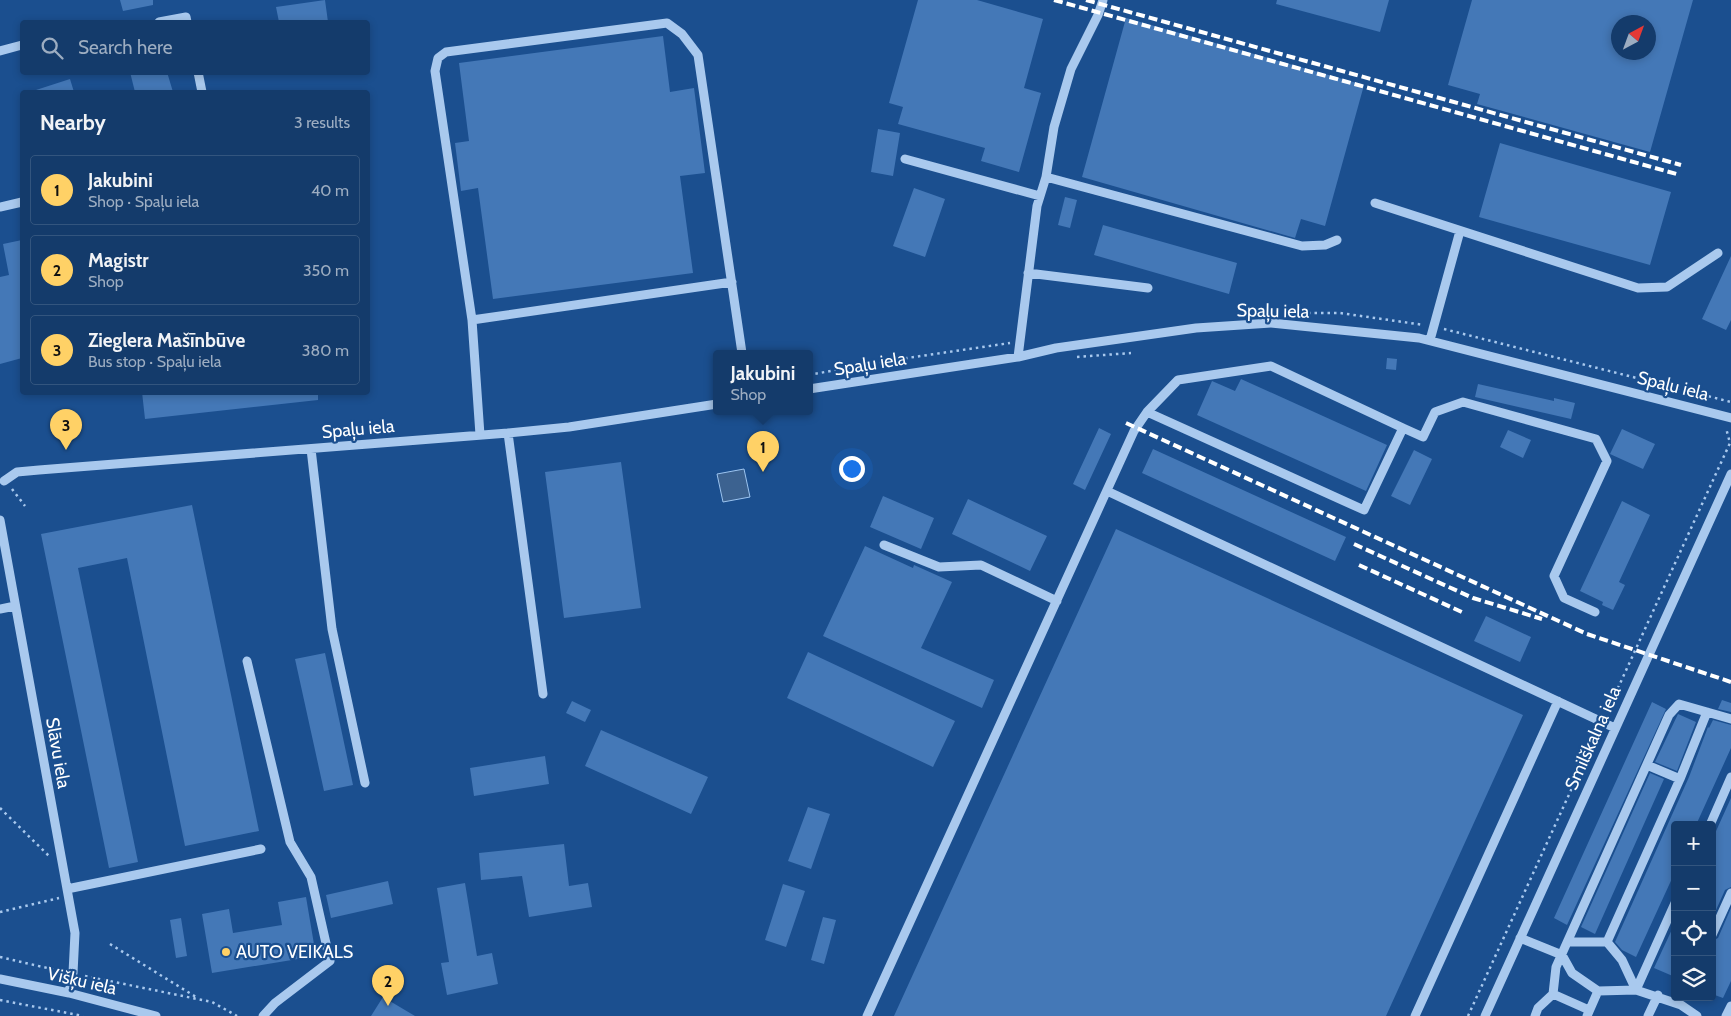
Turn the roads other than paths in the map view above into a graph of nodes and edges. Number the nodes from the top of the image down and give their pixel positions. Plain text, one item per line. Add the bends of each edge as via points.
1 (1103, 0) edge
2 (170, 20) edge
3 (187, 20) edge
4 (20, 46) edge
5 (0, 51) edge
6 (199, 75) edge
7 (202, 90) edge
8 (905, 159) dead end
9 (1046, 177) junction
10 (1040, 196) junction
11 (20, 202) edge
12 (1374, 203) dead end
13 (0, 207) edge
14 (1460, 231) junction
15 (1337, 240) dead end
16 (1718, 253) dead end
17 (1028, 273) junction
18 (732, 282) junction
19 (1148, 288) dead end
20 (472, 320) junction
21 (1430, 340) junction
22 (742, 350) edge
23 (1018, 357) junction
24 (813, 388) edge
25 (713, 405) edge
26 (1147, 412) junction
27 (1730, 421) edge
28 (1403, 428) junction
29 (508, 433) junction
30 (480, 435) junction
31 (311, 449) junction
32 (1731, 474) edge
33 (1, 482) edge
34 (1107, 491) junction
35 (0, 520) edge
36 (884, 545) dead end
37 (1057, 600) junction
38 (15, 606) junction
39 (0, 609) edge
40 (1595, 612) dead end
41 (247, 661) dead end
42 (543, 694) dead end
43 (1558, 701) junction
44 (1707, 712) junction
45 (1731, 719) edge
46 (1616, 728) junction
47 (1647, 765) junction
48 (1731, 777) edge
49 (1680, 779) junction
50 (366, 783) dead end
51 (1727, 795) edge
52 (1712, 821) edge
53 (261, 849) dead end
54 (67, 892) junction
55 (1731, 893) edge
56 (1671, 911) edge
57 (1716, 926) edge
58 (1520, 938) junction
59 (1569, 942) junction
60 (1606, 942) junction
61 (1562, 955) junction
62 (0, 979) edge
63 (1636, 990) junction
64 (1598, 991) junction
65 (70, 993) junction
66 (1553, 994) junction
67 (1658, 995) junction
68 (1671, 998) edge
69 (1683, 1001) edge
70 (1731, 1006) edge
71 (1588, 1013) edge
72 (156, 1016) edge
73 (263, 1016) edge
74 (867, 1016) edge
75 (1415, 1016) edge
76 (1485, 1016) edge
77 (1535, 1016) edge
78 (1648, 1016) edge
79 (1697, 1016) edge
80 (1726, 1016) edge

1 - 9 street via 1071,69 1054,127
2 - 3 street via 186,17
4 - 5 street
6 - 7 street
8 - 10 street
9 - 10 street
9 - 15 street via 1302,246
10 - 17 street
11 - 13 street
12 - 14 street
14 - 16 street via 1638,288 1667,287
14 - 21 street
17 - 19 street
17 - 23 street
18 - 20 street
18 - 20 street via 698,55 682,34 667,23 456,50 438,58 435,71
18 - 22 street
20 - 30 street
21 - 23 street, Spaļu iela via 1271,323 1196,328 1056,348
21 - 27 street, Spaļu iela
23 - 24 street, Spaļu iela
25 - 29 street, Spaļu iela
26 - 28 street via 1178,380 1270,366
26 - 28 street via 1364,510
26 - 34 street via 1134,432
28 - 40 street via 1424,437 1435,412 1463,402 1596,439 1607,461 1554,576 1564,598
29 - 30 street, Spaļu iela
29 - 42 street
30 - 31 street, Spaļu iela
31 - 33 street, Spaļu iela via 17,472
31 - 50 street via 332,628
32 - 46 street, Smilškalna iela
34 - 37 street
34 - 43 street
35 - 38 street, Slāvu iela
36 - 37 street via 939,568 981,565
37 - 74 street
38 - 39 street
38 - 54 street, Slāvu iela
41 - 73 street via 290,842 311,877 330,961
43 - 46 street
43 - 75 street
44 - 45 street
44 - 47 street via 1679,704 1669,714
44 - 49 street
46 - 58 street, Smilškalna iela
47 - 49 street
47 - 59 street
48 - 51 street
49 - 60 street
51 - 52 street
53 - 54 street
54 - 65 street, Slāvu iela via 74,934 74,973
55 - 57 street
56 - 63 street
58 - 61 street
58 - 76 street, Smilškalna iela
59 - 60 street
59 - 61 street
60 - 63 street via 1622,960
61 - 64 street via 1572,973
61 - 66 street via 1556,966
62 - 65 street, Višķu iela
63 - 64 street
63 - 67 street
64 - 71 street
65 - 72 street, Višķu iela
66 - 71 street
66 - 77 street via 1538,1008
67 - 68 street
67 - 78 street
69 - 79 street
70 - 80 street

